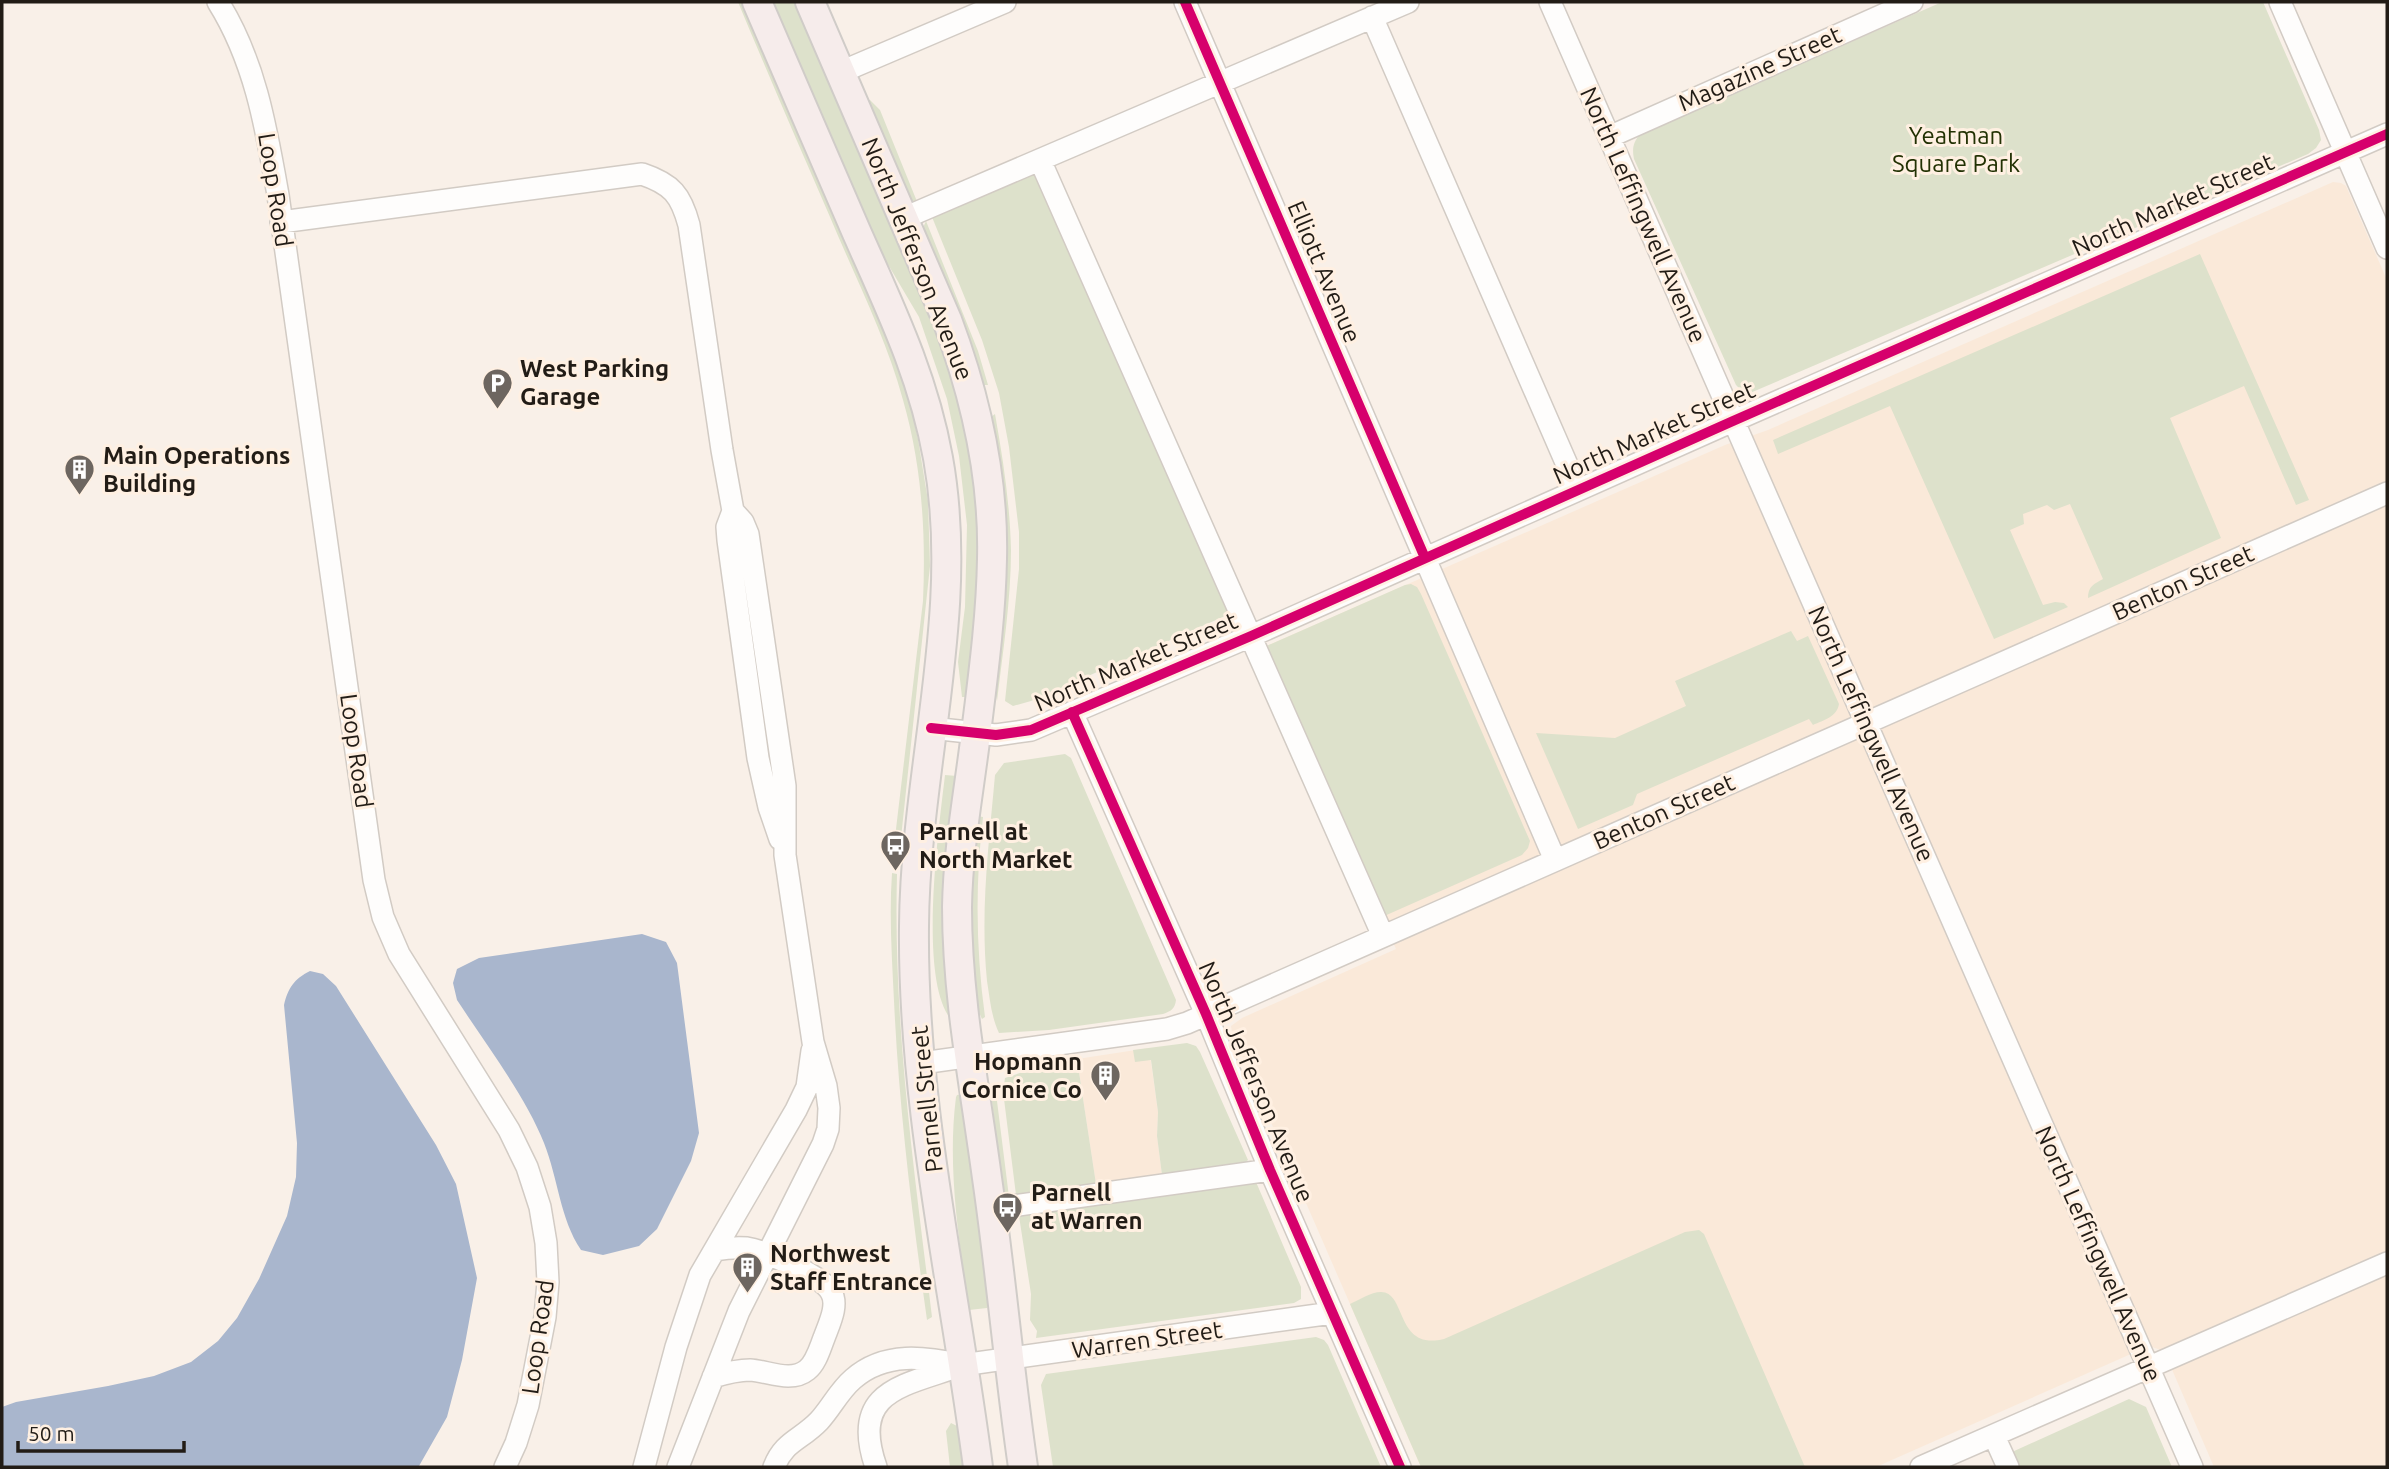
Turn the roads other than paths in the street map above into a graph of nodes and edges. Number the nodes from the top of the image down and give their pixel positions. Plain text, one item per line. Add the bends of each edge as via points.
1 (218, 2) edge
2 (757, 2) edge
3 (810, 2) edge
4 (1005, 2) edge
5 (1185, 2) edge
6 (1408, 2) edge
7 (1550, 2) edge
8 (1912, 2) edge
9 (2280, 2) edge
10 (1372, 17) junction
11 (841, 72) junction
12 (1220, 83) junction
13 (2387, 134) edge
14 (1609, 137) junction
15 (2345, 152) junction
16 (1040, 160) junction
17 (904, 218) junction
18 (281, 222) junction
19 (2387, 248) edge
20 (1733, 421) junction
21 (1578, 490) junction
22 (2387, 493) edge
23 (1425, 558) junction
24 (1251, 636) junction
25 (1072, 712) junction
26 (1866, 723) junction
27 (931, 728) junction
28 (976, 735) junction
29 (1555, 860) junction
30 (1383, 936) junction
31 (1206, 1014) junction
32 (813, 1042) junction
33 (970, 1057) junction
34 (922, 1063) junction
35 (1270, 1170) junction
36 (991, 1209) junction
37 (715, 1250) junction
38 (766, 1255) junction
39 (2387, 1263) edge
40 (1332, 1313) junction
41 (1009, 1359) junction
42 (962, 1365) junction
43 (2148, 1368) junction
44 (713, 1377) junction
45 (656, 1424) junction
46 (691, 1435) junction
47 (1994, 1436) junction
48 (505, 1467) edge
49 (644, 1467) edge
50 (678, 1467) edge
51 (774, 1467) edge
52 (876, 1467) edge
53 (978, 1467) edge
54 (1023, 1467) edge
55 (1401, 1467) edge
56 (1922, 1467) edge
57 (2008, 1467) edge
58 (2192, 1467) edge

1 - 18 street, Loop Road via 258,93
2 - 27 main road, North Jefferson Avenue via 899,324 932,428 947,547 944,630
3 - 11 main road, North Jefferson Avenue
4 - 11 street
5 - 12 street, Elliott Avenue
6 - 10 street
7 - 14 street, North Leffingwell Avenue
8 - 14 street, Magazine Street
9 - 15 street
10 - 12 street
10 - 21 street
11 - 17 main road, North Jefferson Avenue
12 - 16 street
12 - 23 street, Elliott Avenue
13 - 15 street, North Market Street
14 - 20 street, North Leffingwell Avenue
15 - 19 street
15 - 20 street, North Market Street
16 - 17 street
16 - 24 street
17 - 28 main road, North Jefferson Avenue via 961,358 985,473 992,558
18 - 32 street via 642,174 675,192 689,225 733,511 748,534 785,786 785,855
18 - 48 street, Loop Road via 374,880 383,916 399,954 509,1130 540,1207 548,1282 545,1317 528,1405
20 - 21 street, North Market Street
20 - 26 street, North Leffingwell Avenue
21 - 23 street, North Market Street
22 - 26 street, Benton Street
23 - 24 street, North Market Street
23 - 29 street, Elliott Avenue
24 - 25 street, North Market Street
24 - 30 street
25 - 28 street, North Market Street via 1017,733
25 - 31 street, North Jefferson Avenue
26 - 29 street, Benton Street
26 - 43 street, North Leffingwell Avenue
27 - 28 street, North Market Street
27 - 34 main road, Parnell Street via 914,928
28 - 33 main road, Parnell Street via 957,904
29 - 30 street, Benton Street
30 - 31 street, Benton Street
31 - 33 street, Benton Street via 1167,1029
31 - 35 street, North Jefferson Avenue
32 - 37 street via 807,1087
32 - 38 street via 826,1086 828,1129
33 - 34 street, Benton Street
33 - 36 main road, Parnell Street
34 - 42 main road, Parnell Street
35 - 36 street
35 - 40 street, North Jefferson Avenue
36 - 41 main road, Parnell Street
37 - 38 street via 749,1248
37 - 45 street via 694,1291
38 - 44 street
38 - 44 street via 815,1277 832,1293 833,1314 814,1362 794,1376 749,1370
39 - 43 street
40 - 41 street, Warren Street
40 - 55 street, North Jefferson Avenue
41 - 42 street, Warren Street
41 - 54 main road, Parnell Street
42 - 51 street via 923,1357 876,1365 854,1378 818,1422 779,1453
42 - 52 street via 908,1383 879,1402 867,1429
42 - 53 main road, Parnell Street
43 - 47 street
43 - 58 street, North Leffingwell Avenue
44 - 46 street
45 - 46 street
45 - 49 street
46 - 50 street
47 - 56 street
47 - 57 street

